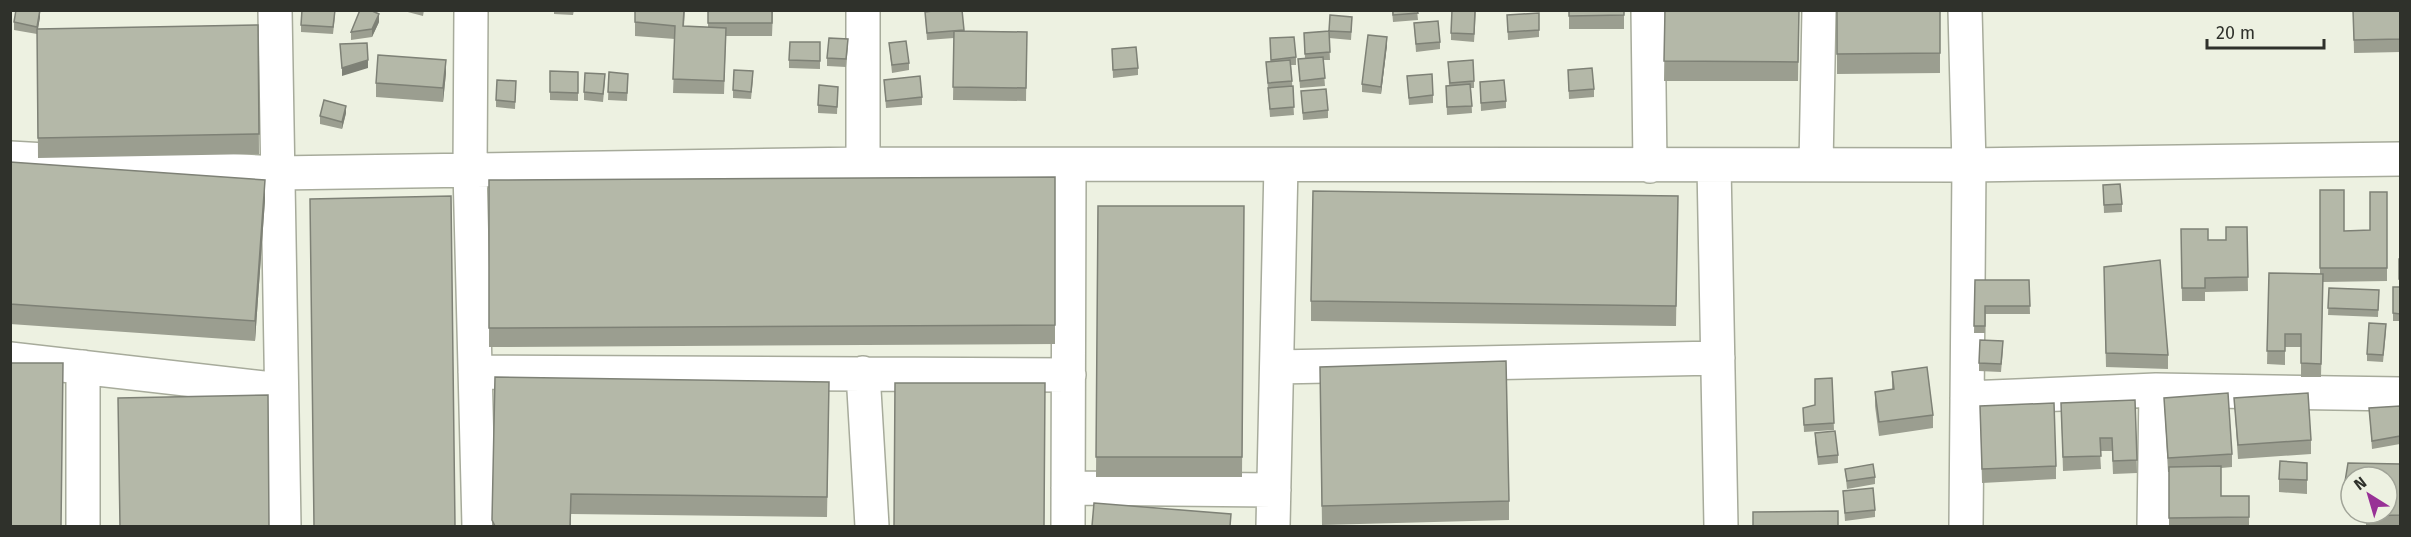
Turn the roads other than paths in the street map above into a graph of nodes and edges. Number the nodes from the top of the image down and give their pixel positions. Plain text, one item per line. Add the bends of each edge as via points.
1 (275, 10) edge
2 (471, 10) edge
3 (863, 10) edge
4 (1648, 10) edge
5 (1818, 10) edge
6 (1965, 10) edge
7 (10, 158) edge
8 (2400, 159) edge
9 (863, 164) junction
10 (1069, 165) junction
11 (1281, 165) junction
12 (1816, 165) junction
13 (1969, 165) junction
14 (1650, 166) junction
15 (1714, 166) junction
16 (470, 170) junction
17 (277, 173) junction
18 (1718, 358) junction
19 (10, 359) edge
20 (83, 367) junction
21 (1277, 367) junction
22 (475, 372) junction
23 (863, 374) junction
24 (1069, 375) junction
25 (281, 390) junction
26 (2156, 390) junction
27 (2400, 394) edge
28 (1967, 398) junction
29 (1068, 488) junction
30 (1274, 490) junction
31 (83, 526) edge
32 (284, 526) edge
33 (479, 526) edge
34 (872, 526) edge
35 (1068, 526) edge
36 (1273, 526) edge
37 (1721, 526) edge
38 (1966, 526) edge
39 (2154, 526) edge

1 - 17 street
2 - 16 street
3 - 9 street
4 - 14 street
5 - 12 street
6 - 13 street
7 - 17 street
8 - 13 street
9 - 10 street
9 - 16 street
10 - 11 street
10 - 24 street
11 - 14 street
11 - 21 street
12 - 13 street
12 - 15 street
13 - 28 street
14 - 15 street
15 - 18 street
16 - 17 street
16 - 22 street
17 - 25 street
18 - 21 street
18 - 37 street
19 - 20 street
20 - 25 street
20 - 31 street
21 - 30 street
22 - 23 street
22 - 33 street
23 - 24 street
23 - 34 street
24 - 29 street
25 - 32 street
26 - 27 street
26 - 28 street
26 - 39 street
28 - 38 street
29 - 30 street
29 - 35 street
30 - 36 street

